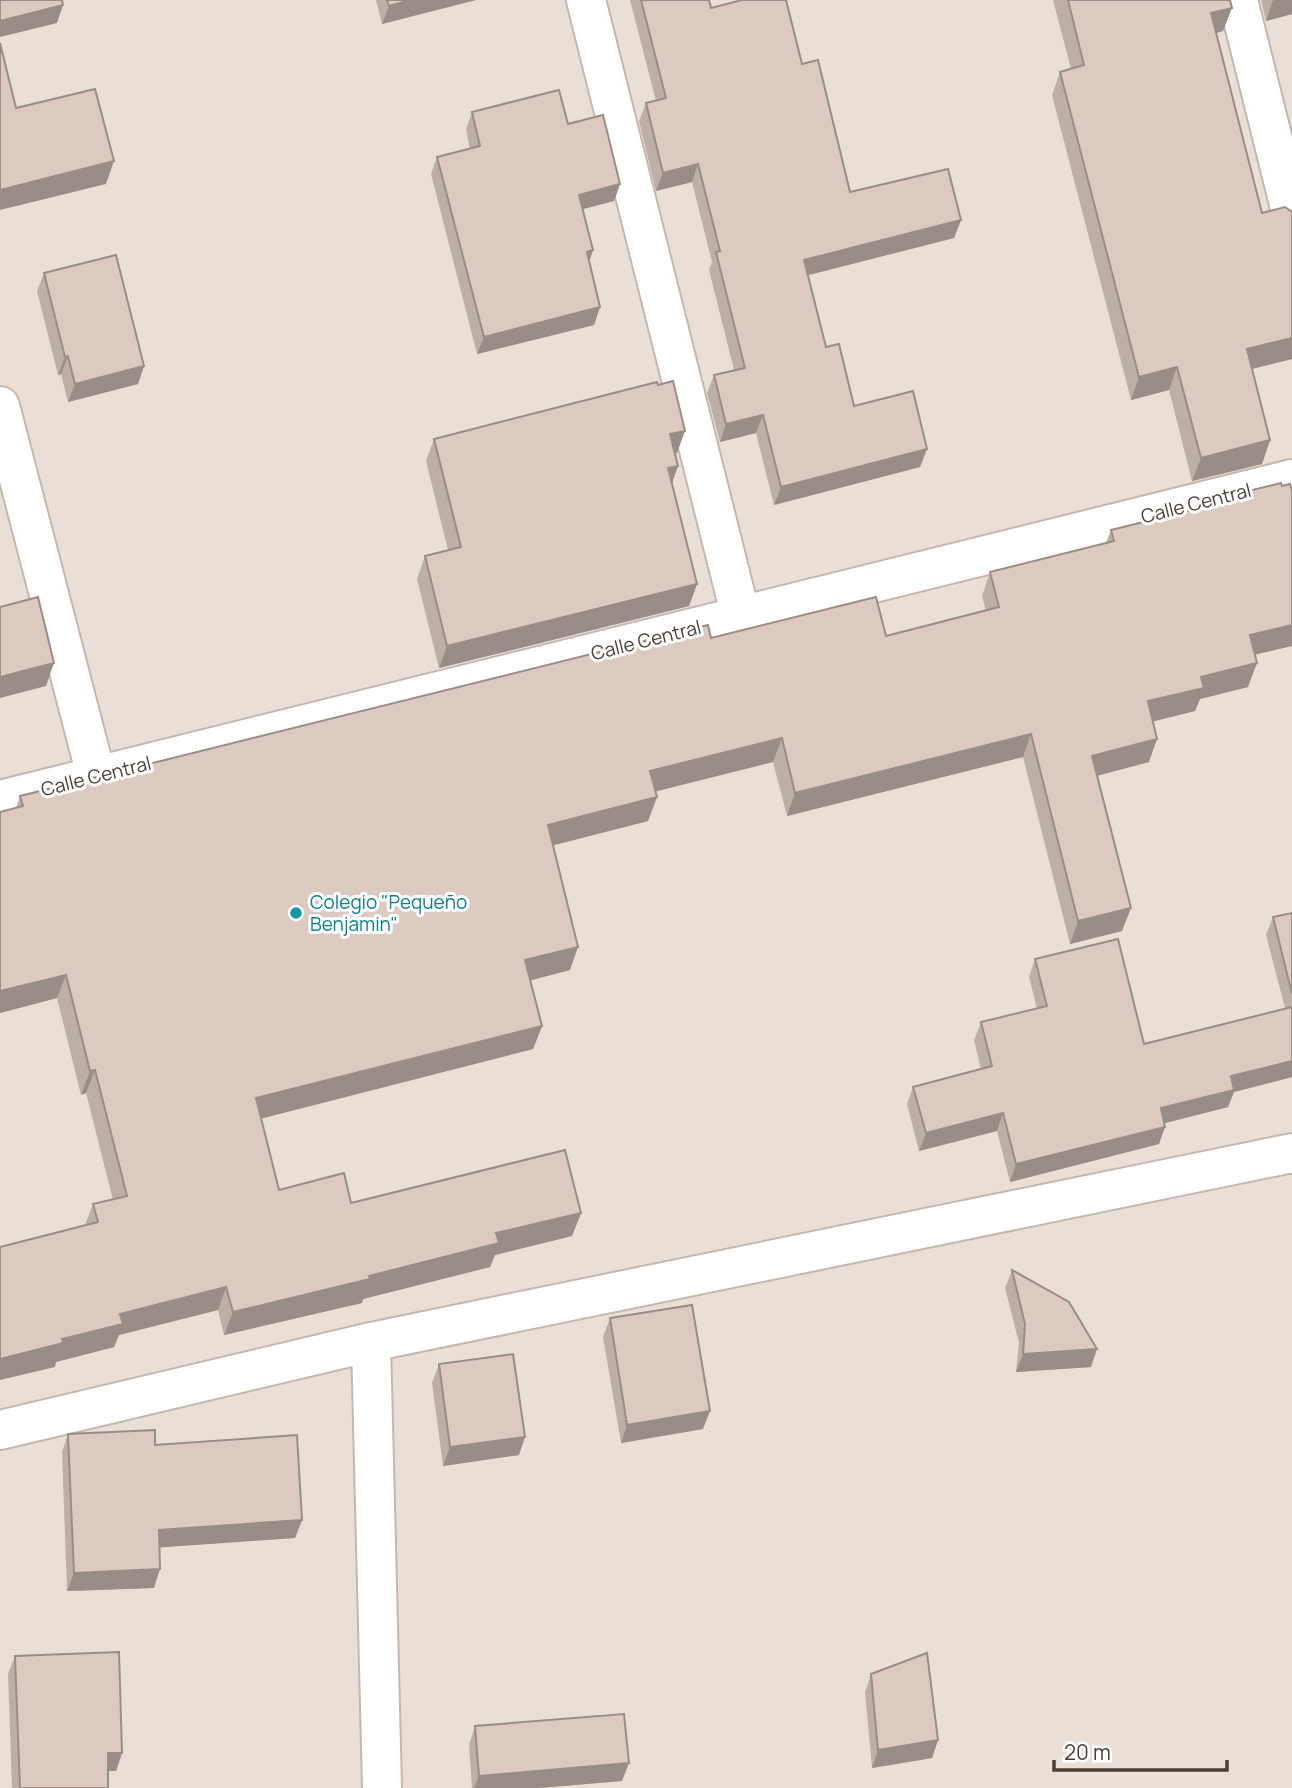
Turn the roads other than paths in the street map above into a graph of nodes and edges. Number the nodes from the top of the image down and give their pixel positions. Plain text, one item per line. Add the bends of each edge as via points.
1 (586, 0) edge
2 (1238, 0) edge
3 (1292, 216) edge
4 (0, 406) edge
5 (1292, 479) edge
6 (741, 617) junction
7 (96, 775) junction
8 (0, 800) edge
9 (1292, 1153) edge
10 (371, 1342) junction
11 (0, 1430) edge
12 (382, 1788) edge

1 - 6 street
2 - 3 street
4 - 7 street
5 - 6 street, Calle Central
6 - 7 street, Calle Central
7 - 8 street, Calle Central
9 - 10 street
10 - 11 street
10 - 12 street

